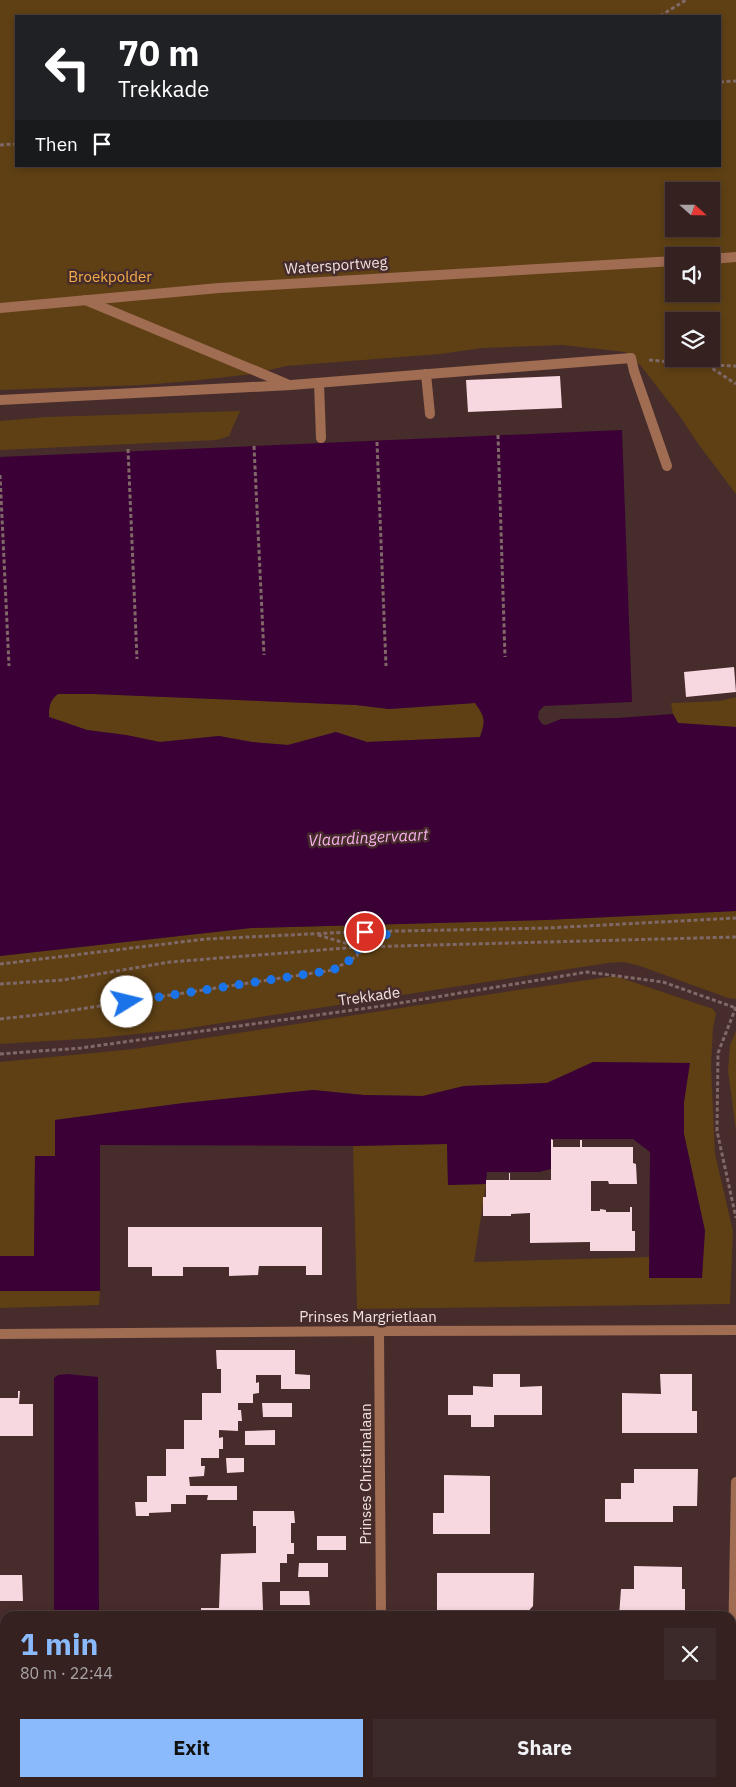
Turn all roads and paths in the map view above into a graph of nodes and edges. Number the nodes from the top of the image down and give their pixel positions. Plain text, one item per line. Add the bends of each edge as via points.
1 (686, 0) edge
2 (662, 15) edge
3 (736, 81) edge
4 (721, 82) edge
5 (15, 144) edge
6 (0, 146) edge
7 (736, 257) edge
8 (720, 258) edge
9 (665, 262) edge
10 (85, 300) junction
11 (0, 308) edge
12 (631, 358) junction
13 (665, 361) edge
14 (720, 365) edge
15 (736, 366) edge
16 (709, 367) edge
17 (426, 374) junction
18 (319, 383) junction
19 (736, 384) edge
20 (290, 385) junction
21 (0, 400) edge
22 (430, 414) dead end
23 (498, 435) dead end
24 (321, 438) dead end
25 (377, 442) dead end
26 (254, 446) dead end
27 (128, 449) dead end
28 (667, 466) dead end
29 (0, 475) edge
30 (264, 655) dead end
31 (505, 657) dead end
32 (137, 659) dead end
33 (9, 666) dead end
34 (386, 666) dead end
35 (736, 918) edge
36 (392, 932) junction
37 (315, 934) junction
38 (736, 938) edge
39 (359, 947) junction
40 (0, 964) edge
41 (0, 984) edge
42 (736, 1008) edge
43 (0, 1019) edge
44 (0, 1054) edge
45 (736, 1218) edge
46 (736, 1330) edge
47 (379, 1331) junction
48 (0, 1334) edge
49 (736, 1482) edge
50 (381, 1611) edge
51 (734, 1611) edge

1 - 2 path
3 - 4 path
5 - 6 path
7 - 8 street
9 - 10 street, Watersportweg via 219,288
10 - 11 street, Watersportweg
10 - 20 street
12 - 13 path
12 - 17 street
12 - 28 street
14 - 15 path
16 - 19 path
17 - 18 street
17 - 22 street
18 - 20 street
18 - 24 street
20 - 21 street
23 - 31 path
25 - 34 path
26 - 30 path
27 - 32 path
29 - 33 path
35 - 36 path, Trekkade
36 - 37 path, Trekkade
36 - 39 path, Trekkade
37 - 39 path, Trekkade
37 - 40 path, Trekkade via 206,939
38 - 39 path
39 - 41 path via 170,962 62,980
39 - 43 path, Trekkade via 357,956 333,970
42 - 44 path, Trekkade via 663,982 586,972 382,1006 81,1048
42 - 45 path via 718,1053 717,1131
46 - 47 street, Prinses Margrietlaan
47 - 48 street, Prinses Margrietlaan
47 - 50 street, Prinses Christinalaan
49 - 51 street

